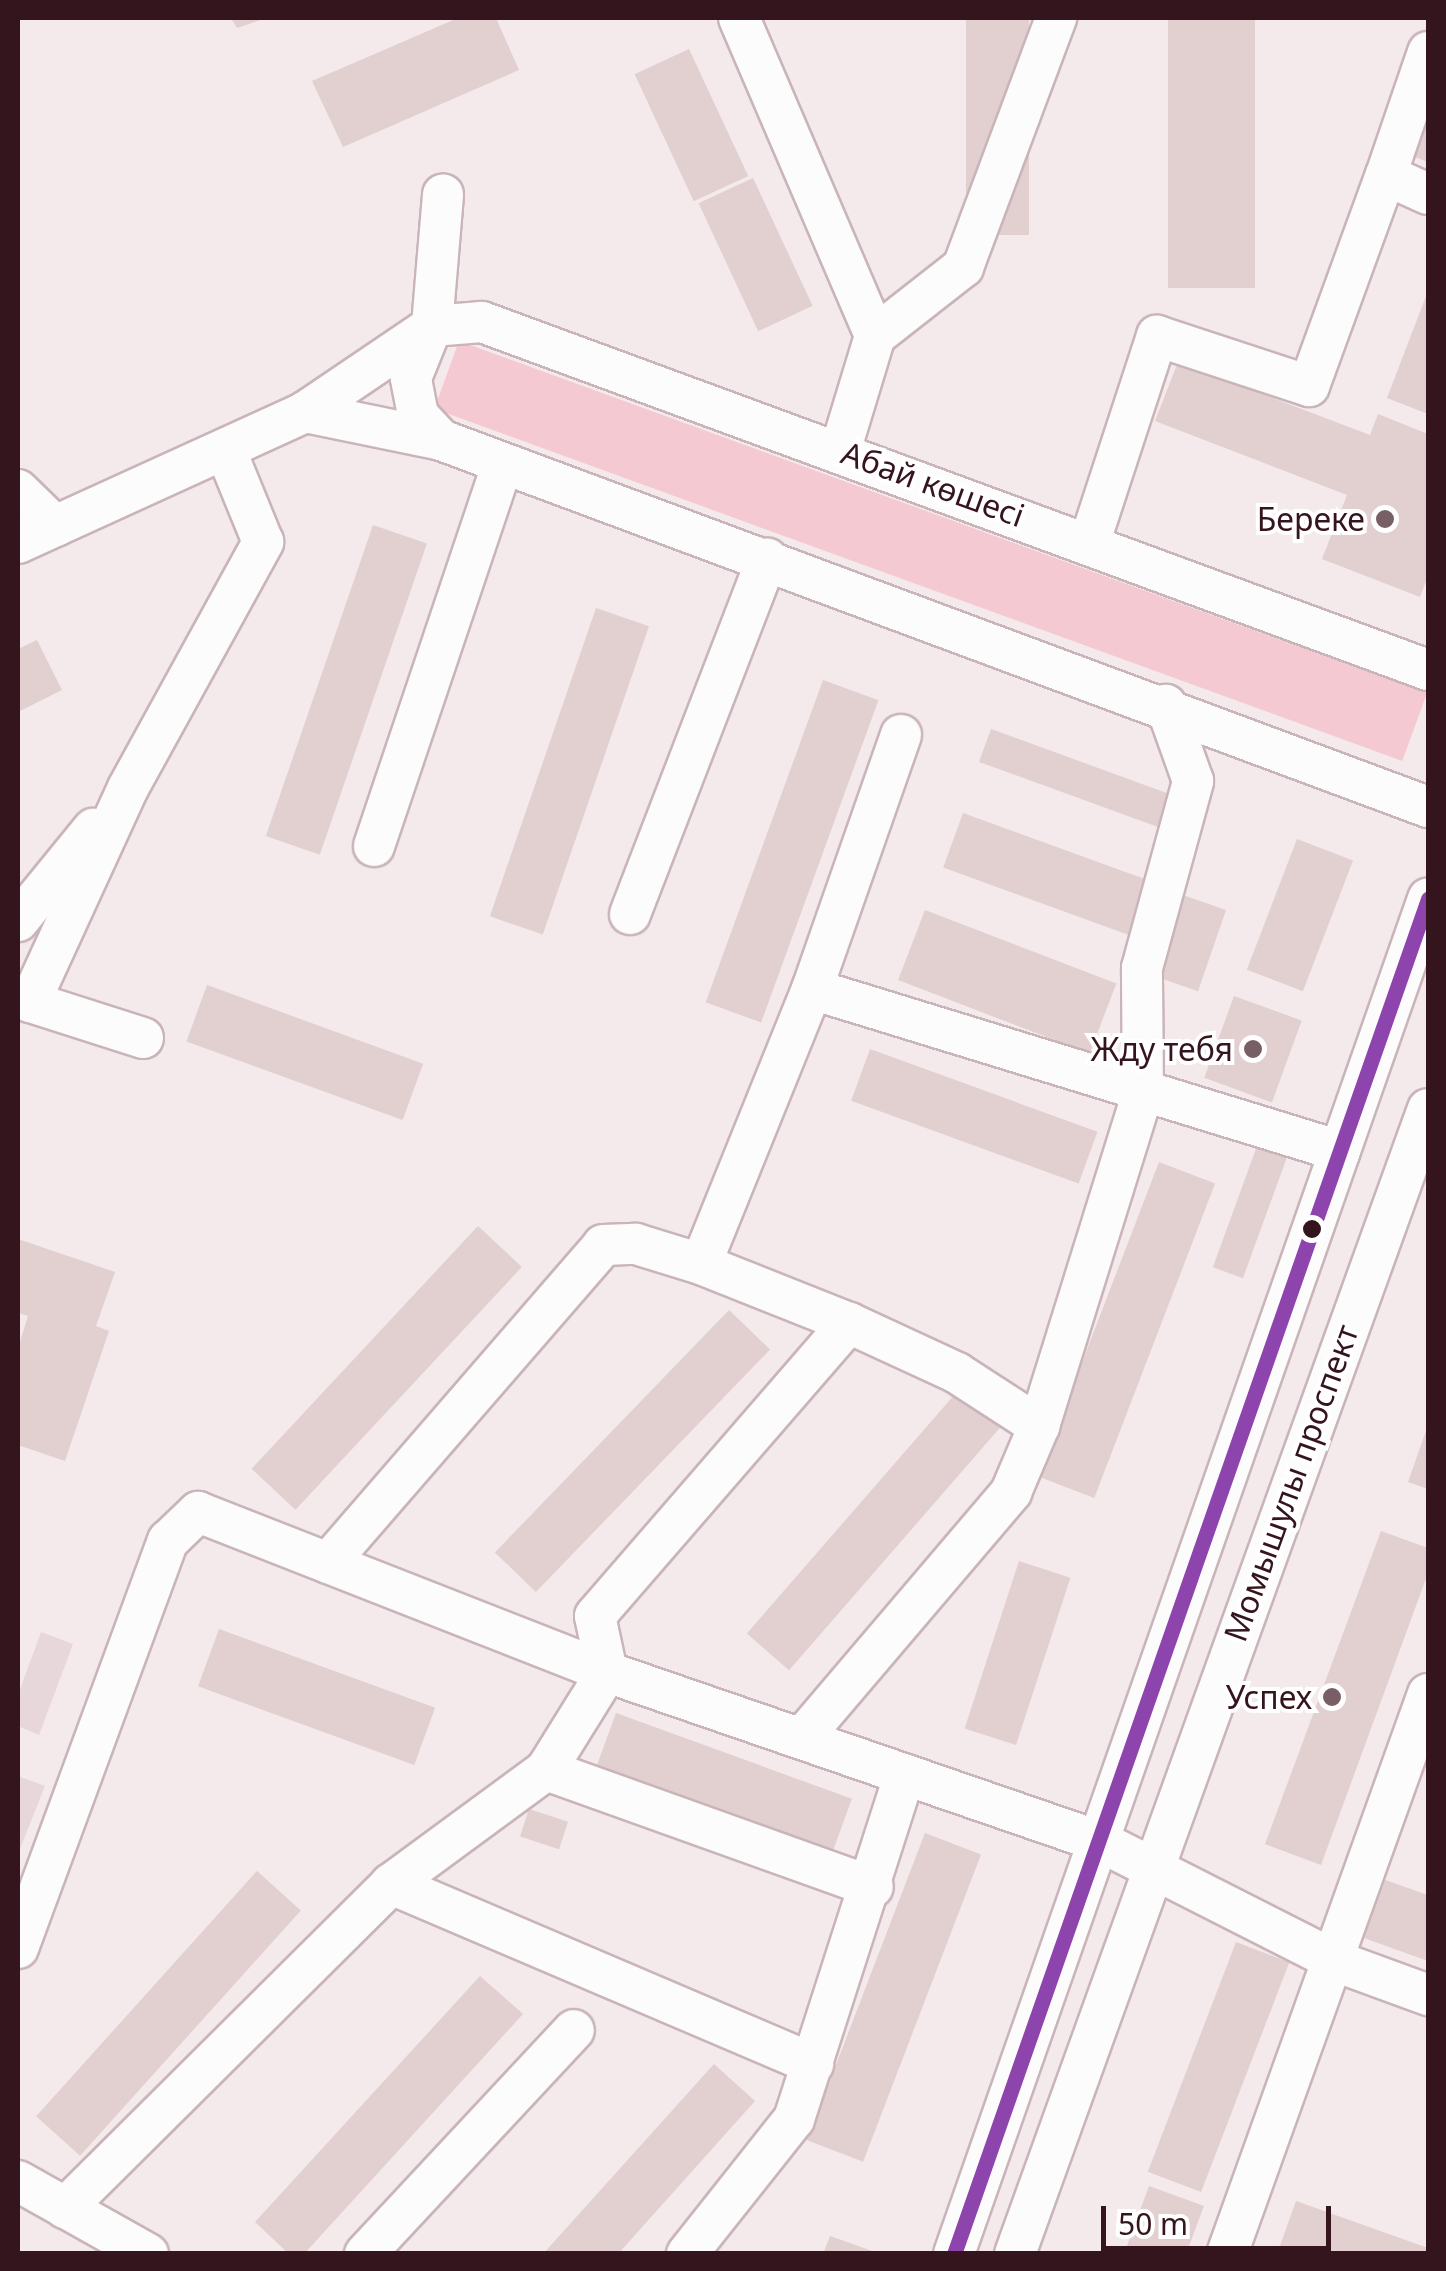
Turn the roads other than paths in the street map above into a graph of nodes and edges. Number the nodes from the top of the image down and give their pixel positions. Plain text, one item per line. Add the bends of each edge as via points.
1 (1056, 18) edge
2 (751, 28) edge
3 (1428, 52) edge
4 (1386, 175) junction
5 (443, 194) dead end
6 (1428, 194) edge
7 (432, 326) junction
8 (875, 336) junction
9 (305, 412) junction
10 (440, 440) junction
11 (225, 449) junction
12 (840, 451) junction
13 (502, 465) junction
14 (18, 490) edge
15 (55, 526) junction
16 (1090, 541) junction
17 (18, 543) edge
18 (767, 559) junction
19 (1428, 670) edge
20 (1166, 705) junction
21 (902, 734) dead end
22 (128, 788) junction
23 (1428, 808) edge
24 (374, 846) dead end
25 (1428, 899) edge
26 (22, 914) edge
27 (630, 914) dead end
28 (812, 989) junction
29 (143, 1038) dead end
30 (1142, 1093) junction
31 (1428, 1110) edge
32 (1340, 1151) junction
33 (1417, 1179) edge
34 (701, 1264) junction
35 (849, 1323) junction
36 (1039, 1426) junction
37 (328, 1563) junction
38 (607, 1672) junction
39 (1428, 1694) edge
40 (802, 1738) junction
41 (546, 1770) junction
42 (905, 1774) junction
43 (1101, 1842) junction
44 (1149, 1870) junction
45 (391, 1884) junction
46 (872, 1888) junction
47 (18, 1948) edge
48 (1338, 1962) junction
49 (1428, 1995) edge
50 (574, 2030) dead end
51 (813, 2064) junction
52 (18, 2181) edge
53 (64, 2208) junction
54 (148, 2254) edge
55 (366, 2254) edge
56 (687, 2254) edge
57 (954, 2254) edge
58 (1015, 2254) edge
59 (1227, 2254) edge

1 - 8 street via 963,266
2 - 8 street
3 - 4 street
4 - 6 street
4 - 16 street via 1309,386 1157,336
5 - 7 street
7 - 9 street
7 - 10 street via 411,378 418,415
7 - 12 street, Абай көшесі via 482,322
8 - 12 street
9 - 10 street
9 - 11 street
10 - 13 street
11 - 15 street
11 - 22 street via 263,542
12 - 16 street, Абай көшесі
13 - 18 street
13 - 24 street
14 - 15 street
15 - 17 street
16 - 19 street, Абай көшесі
18 - 20 street
18 - 27 street
20 - 23 street
20 - 30 street via 1193,781 1142,968
21 - 28 street
22 - 26 street
22 - 29 street via 30,1002
25 - 32 street, Момышулы проспект
28 - 30 street
28 - 34 street
30 - 32 street
30 - 36 street
31 - 33 street, Момышулы проспект
32 - 43 street, Момышулы проспект
33 - 44 street, Момышулы проспект
34 - 35 street
34 - 37 street via 636,1244 603,1245
35 - 36 street via 957,1373
35 - 38 street via 595,1616
36 - 40 street via 1011,1492
37 - 38 street
37 - 47 street via 198,1512 168,1541
38 - 40 street
38 - 41 street
39 - 48 street
40 - 42 street
41 - 45 street
41 - 46 street
42 - 43 street
42 - 46 street
43 - 44 street
43 - 57 street, Момышулы проспект
44 - 48 street
44 - 58 street, Момышулы проспект
45 - 51 street
45 - 53 street
46 - 51 street
48 - 49 street
48 - 59 street
50 - 55 street
51 - 56 street via 794,2119
52 - 53 street
53 - 54 street

